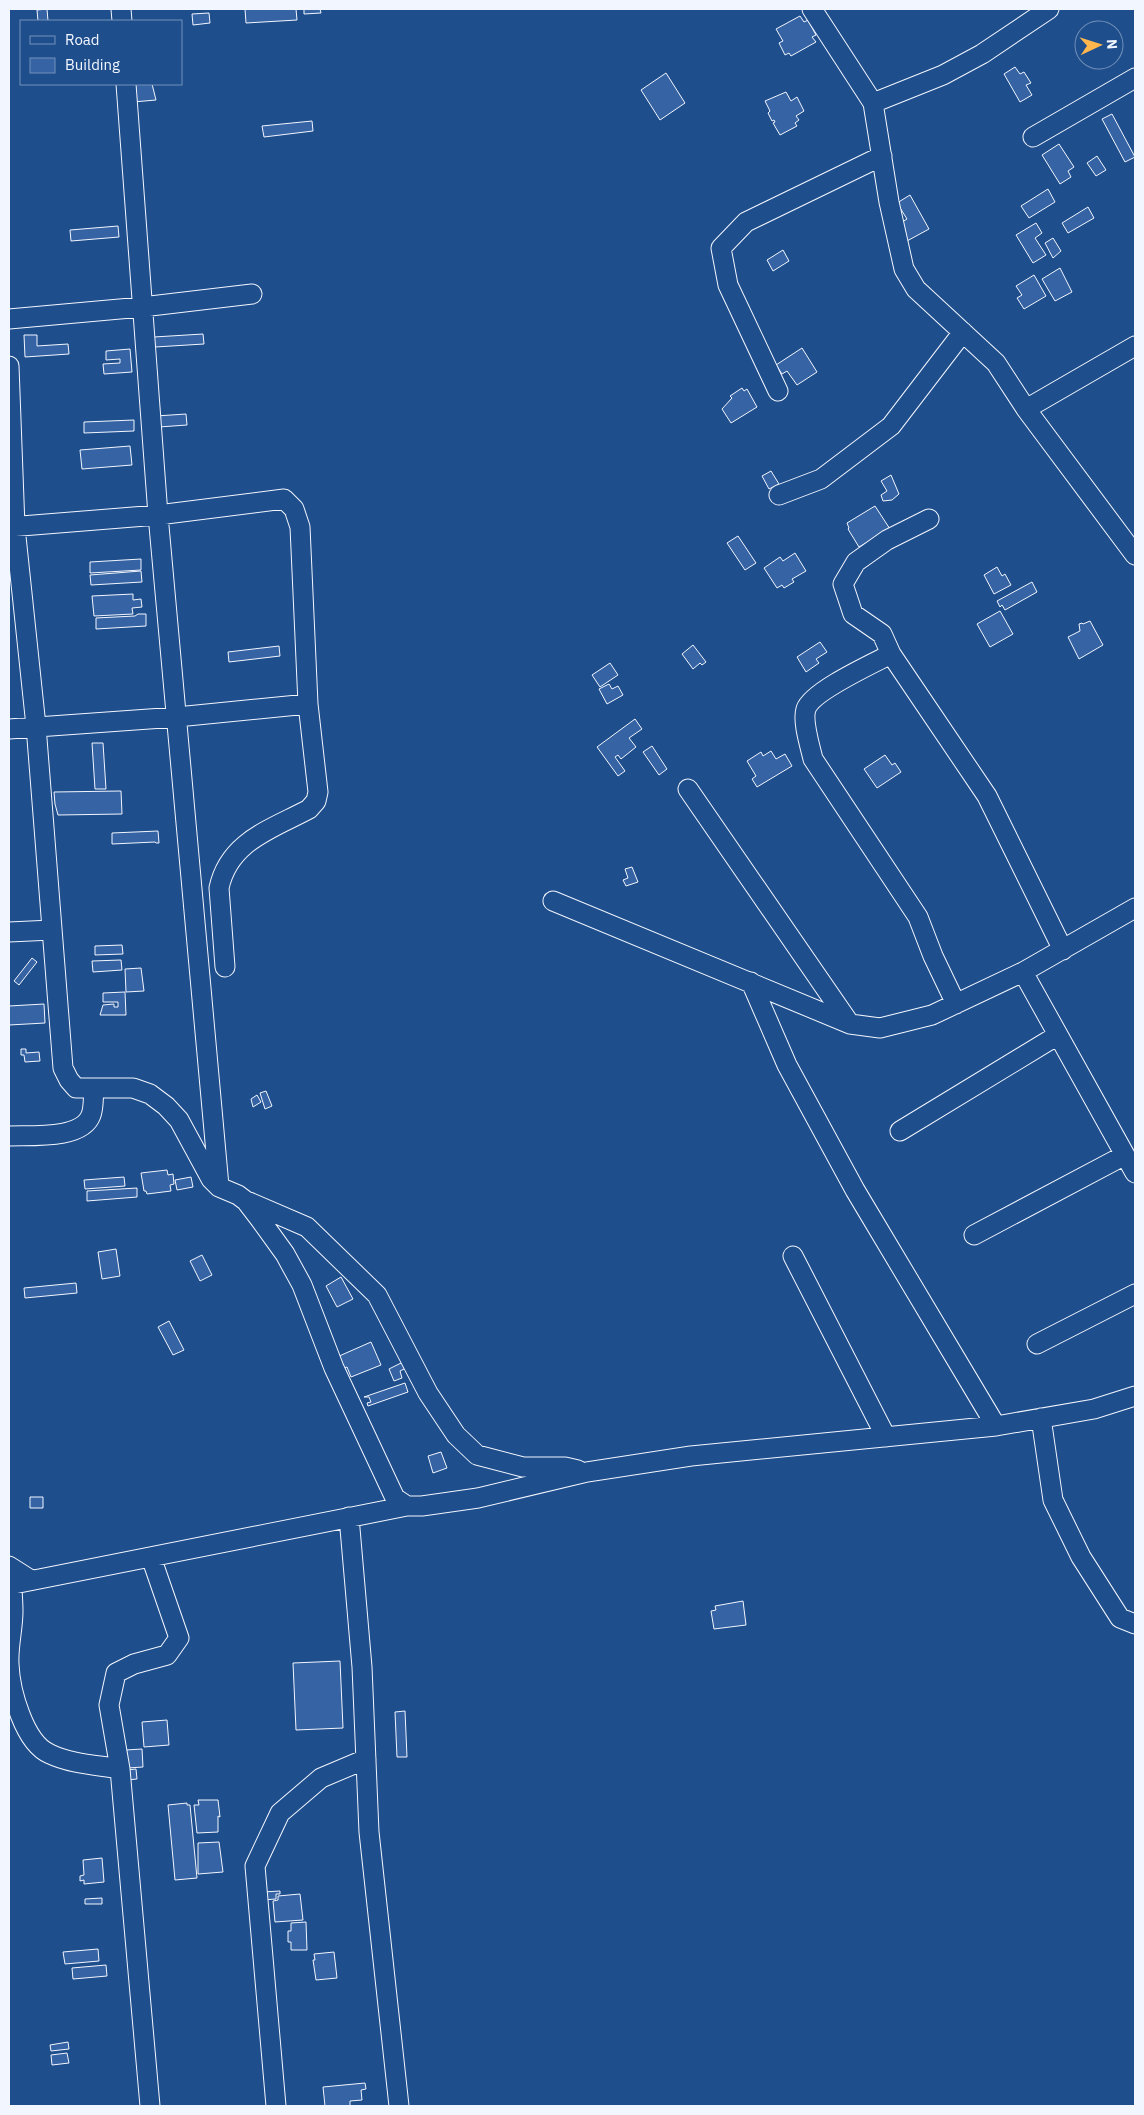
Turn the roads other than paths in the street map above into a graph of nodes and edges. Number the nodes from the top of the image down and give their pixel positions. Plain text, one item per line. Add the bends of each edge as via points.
1 (812, 9) edge
2 (1049, 9) edge
3 (1135, 78) edge
4 (126, 85) edge
5 (874, 103) junction
6 (1033, 137) dead end
7 (882, 156) junction
8 (252, 294) dead end
9 (142, 307) junction
10 (9, 319) edge
11 (963, 332) junction
12 (1135, 346) edge
13 (9, 366) edge
14 (778, 390) dead end
15 (1026, 408) junction
16 (779, 495) dead end
17 (158, 515) junction
18 (929, 519) dead end
19 (12, 527) edge
20 (1135, 556) edge
21 (891, 654) junction
22 (308, 704) junction
23 (177, 717) junction
24 (36, 726) junction
25 (9, 729) edge
26 (688, 789) dead end
27 (222, 875) junction
28 (192, 887) junction
29 (554, 901) dead end
30 (1135, 908) edge
31 (52, 930) junction
32 (9, 932) edge
33 (1063, 950) junction
34 (225, 967) dead end
35 (1023, 972) junction
36 (751, 982) junction
37 (956, 1004) junction
38 (850, 1024) junction
39 (1058, 1035) junction
40 (94, 1088) junction
41 (900, 1131) dead end
42 (9, 1136) edge
43 (1125, 1155) junction
44 (1135, 1173) edge
45 (219, 1187) junction
46 (246, 1201) junction
47 (974, 1236) dead end
48 (793, 1256) dead end
49 (1135, 1294) edge
50 (1037, 1344) dead end
51 (1135, 1396) edge
52 (1042, 1418) junction
53 (996, 1426) junction
54 (886, 1437) junction
55 (587, 1472) junction
56 (407, 1506) junction
57 (349, 1518) junction
58 (151, 1557) junction
59 (10, 1578) edge
60 (1135, 1624) edge
61 (366, 1760) junction
62 (120, 1769) junction
63 (150, 2106) edge
64 (276, 2106) edge
65 (399, 2106) edge

1 - 5 street
2 - 5 street via 982,54 943,75
3 - 6 street
4 - 9 street
5 - 7 street
7 - 11 street via 904,269 916,289
7 - 14 street via 746,222 720,248 728,284
8 - 9 street
9 - 10 street
9 - 17 street
11 - 15 street via 996,363
11 - 16 street via 891,426 821,479
12 - 15 street
13 - 19 street
15 - 20 street
17 - 19 street
17 - 22 street via 284,499 294,509 300,527
17 - 23 street
18 - 21 street via 887,540 856,562 844,584 853,614 882,634
19 - 24 street
21 - 33 street via 987,796
21 - 37 street via 819,693 806,708 806,730 813,759 918,918
22 - 23 street
22 - 27 street via 318,792 316,801 309,809 254,836 231,858
23 - 24 street
23 - 28 street
24 - 25 street
24 - 31 street
26 - 38 street
27 - 28 street
27 - 34 street via 219,888
28 - 45 street
29 - 36 street
30 - 33 street
31 - 32 street
31 - 40 street via 63,1068 76,1088
33 - 35 street
35 - 37 street
35 - 39 street
36 - 38 street
36 - 53 street via 787,1065 855,1190
37 - 38 street via 932,1015 880,1028
39 - 41 street
39 - 43 street
40 - 42 street via 91,1116 83,1128 69,1133
40 - 45 street via 133,1088 150,1094 166,1106 179,1120 211,1179
43 - 44 street
43 - 47 street
45 - 46 street
46 - 55 street via 307,1227 377,1295 428,1393 456,1435 477,1455 523,1467 565,1467
46 - 56 street via 289,1262 395,1498
48 - 54 street
49 - 50 street
51 - 52 street via 1094,1409
52 - 53 street
52 - 60 street via 1053,1500 1081,1557 1120,1618
53 - 54 street
54 - 55 street via 740,1450
55 - 56 street via 478,1498
56 - 57 street
57 - 58 street
57 - 61 street via 362,1667
58 - 59 street via 32,1580
58 - 62 street via 179,1638 167,1655 134,1664 116,1674 109,1705
59 - 62 street via 13,1612 9,1666 16,1702 28,1735 48,1754
61 - 64 street via 321,1778 280,1813 255,1866
61 - 65 street via 369,1832
62 - 63 street

